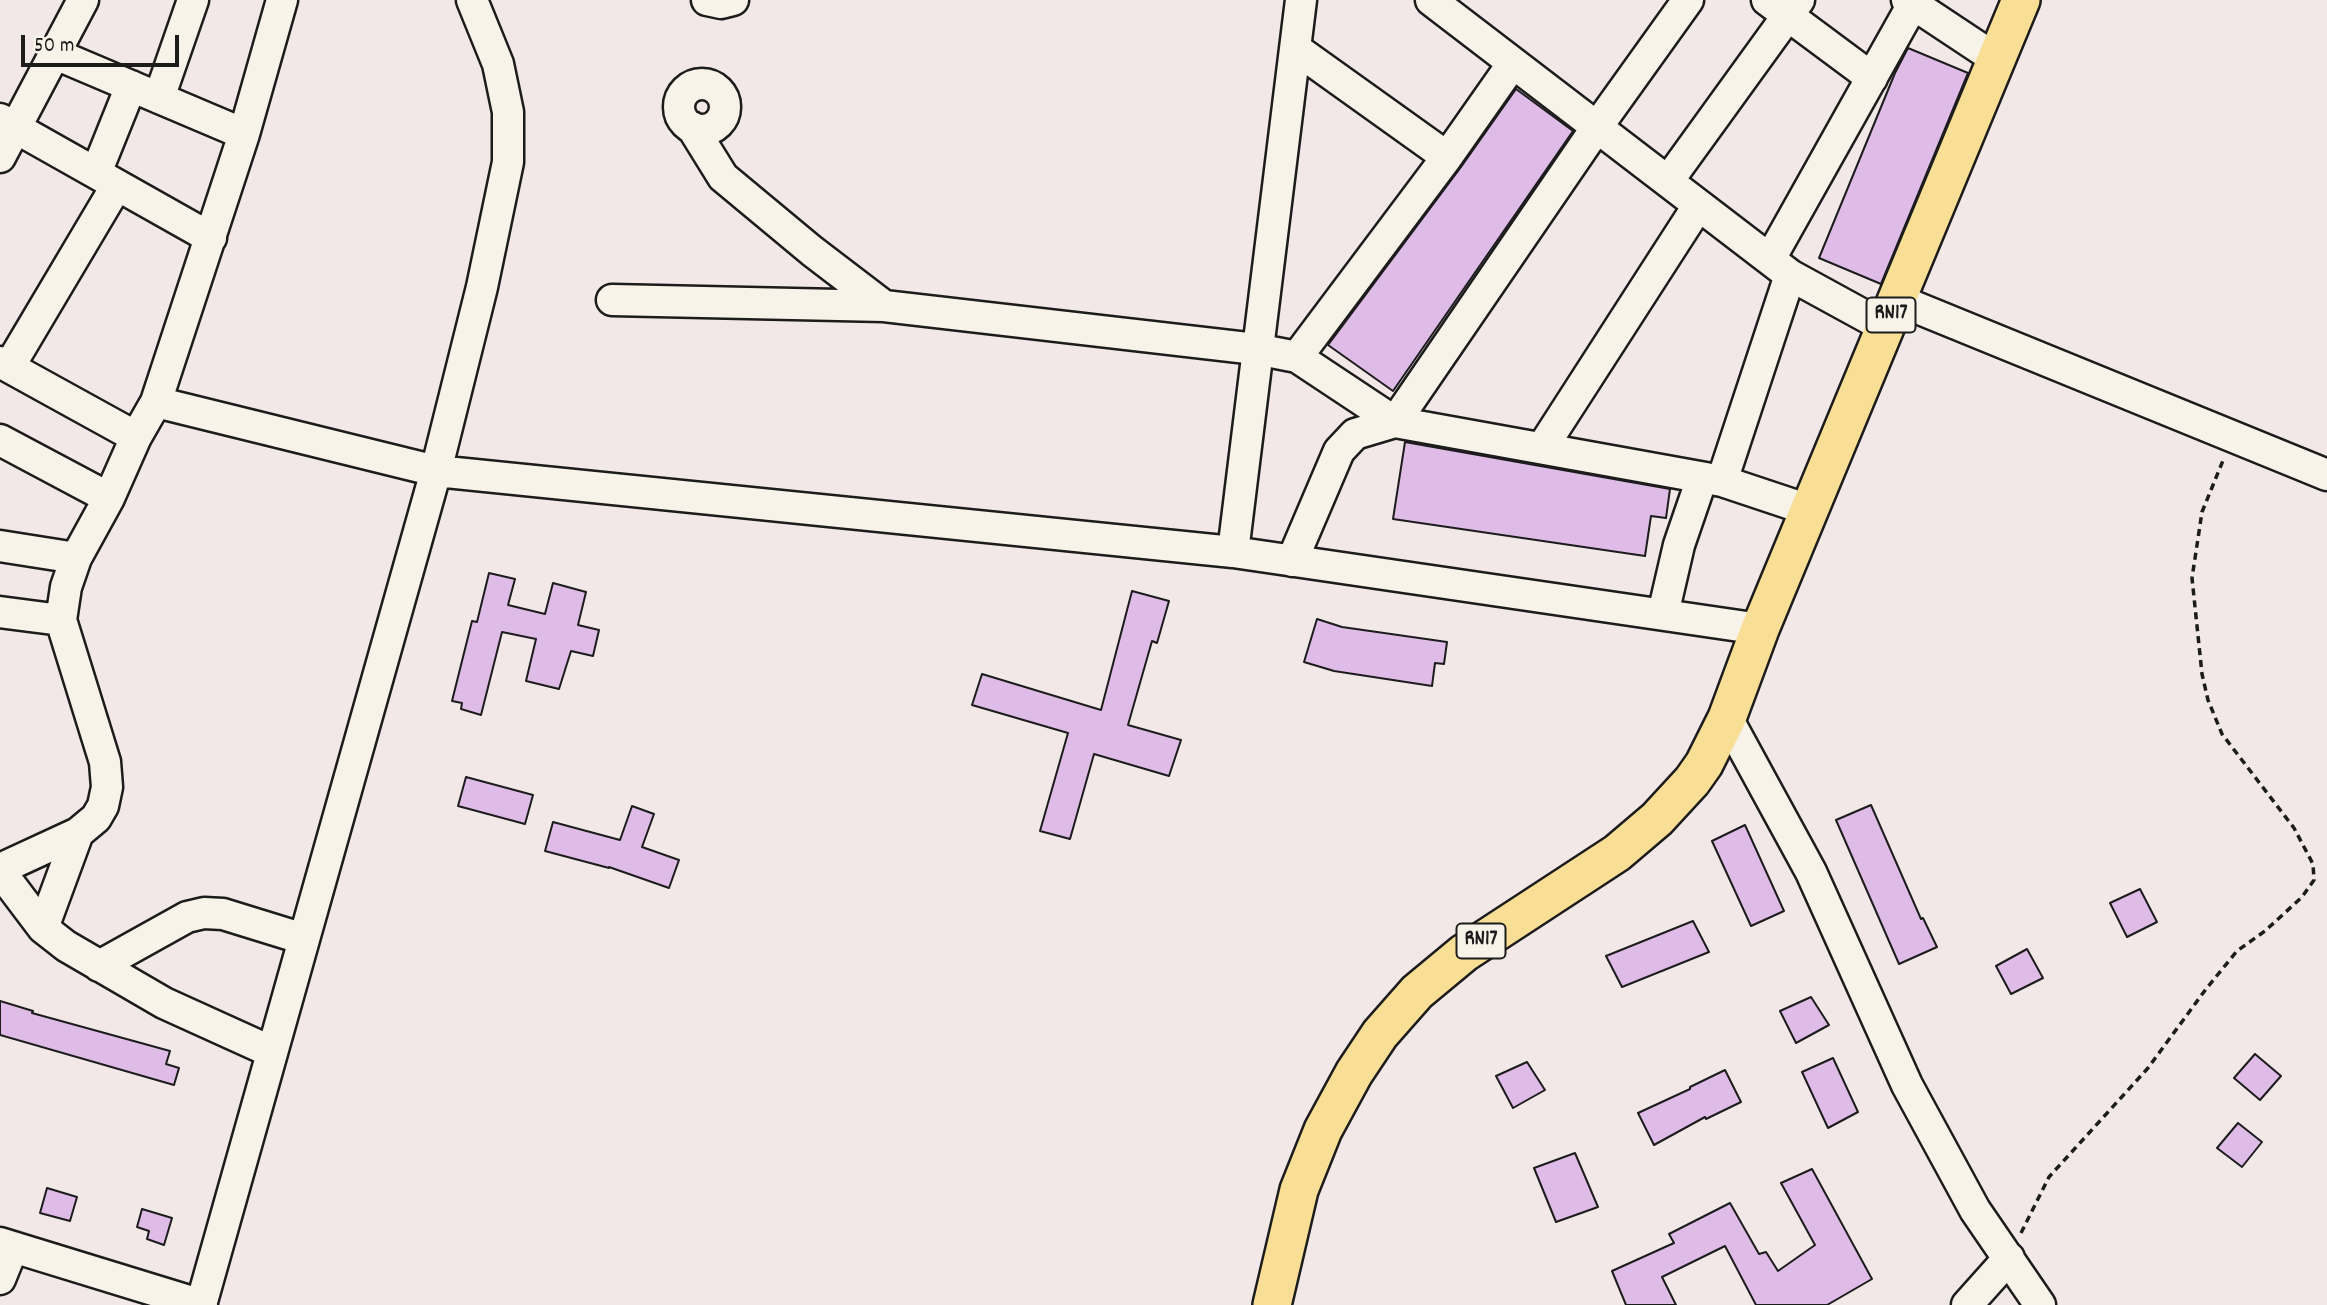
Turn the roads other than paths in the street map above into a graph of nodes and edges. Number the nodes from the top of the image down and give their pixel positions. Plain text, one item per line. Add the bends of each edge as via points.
1 (83, 0) edge
2 (193, 0) edge
3 (282, 0) edge
4 (472, 0) edge
5 (707, 0) edge
6 (733, 0) edge
7 (1301, 0) edge
8 (1431, 0) edge
9 (1688, 0) edge
10 (2021, 0) edge
11 (1910, 2) edge
12 (1785, 5) edge
13 (1296, 49) junction
14 (53, 53) junction
15 (1996, 59) junction
16 (1513, 63) junction
17 (1872, 78) junction
18 (131, 86) junction
19 (159, 98) junction
20 (8, 124) edge
21 (706, 124) dead end
22 (1597, 127) junction
23 (244, 134) junction
24 (0, 157) edge
25 (1447, 157) junction
26 (106, 179) junction
27 (1668, 181) junction
28 (1698, 206) junction
29 (211, 238) junction
30 (1780, 267) junction
31 (612, 300) dead end
32 (884, 306) junction
33 (1891, 314) junction
34 (1256, 349) junction
35 (1297, 357) junction
36 (4, 364) edge
37 (156, 402) junction
38 (1395, 422) junction
39 (136, 437) junction
40 (0, 440) edge
41 (1542, 448) junction
42 (436, 471) junction
43 (2327, 475) edge
44 (1712, 480) junction
45 (109, 498) junction
46 (1809, 510) junction
47 (0, 546) edge
48 (1233, 552) junction
49 (76, 558) junction
50 (1292, 561) junction
51 (0, 612) edge
52 (1663, 614) junction
53 (61, 620) junction
54 (1760, 629) junction
55 (1727, 718) junction
56 (78, 833) junction
57 (0, 870) edge
58 (43, 928) junction
59 (304, 939) junction
60 (99, 965) junction
61 (272, 1052) junction
62 (6, 1245) edge
63 (2009, 1258) junction
64 (0, 1279) edge
65 (201, 1305) edge
66 (1272, 1305) edge
67 (1967, 1305) edge
68 (2040, 1305) edge

1 - 14 street
2 - 19 street
3 - 23 street
4 - 42 street via 498,64 508,112 508,162
5 - 6 street
7 - 13 street
8 - 16 street
9 - 22 street
10 - 15 main road, RN17
11 - 15 street
11 - 17 street
12 - 17 street
12 - 27 street
13 - 25 street
13 - 34 street
14 - 18 street
14 - 20 street
15 - 33 main road, RN17
16 - 22 street
16 - 25 street
17 - 30 street
18 - 19 street
18 - 26 street
19 - 23 street
20 - 24 street
20 - 26 street
21 - 32 street via 723,177
22 - 27 street
22 - 38 street
23 - 29 street
25 - 35 street
26 - 29 street
26 - 36 street
27 - 28 street
28 - 30 street
28 - 41 street
29 - 37 street
30 - 33 street
30 - 44 street
31 - 32 street
32 - 34 street
33 - 43 street
33 - 46 main road, RN17
34 - 35 street
34 - 48 street
35 - 38 street
36 - 39 street
37 - 39 street
37 - 42 street
38 - 41 street
38 - 50 street via 1355,434 1339,451
39 - 45 street
40 - 45 street
41 - 44 street
42 - 48 street
42 - 59 street
44 - 46 street
44 - 52 street via 1679,545
45 - 49 street
46 - 54 main road, RN17
47 - 49 street
48 - 50 street
49 - 53 street
50 - 52 street
51 - 53 street
52 - 54 street
53 - 56 street via 104,762 107,787 96,818
54 - 55 main road, RN17
55 - 63 street via 1811,872 1907,1085 1975,1210
55 - 66 main road, RN17 via 1692,781 1647,828 1617,853 1464,953 1417,992 1380,1034 1323,1130 1299,1190
56 - 57 street
56 - 58 street
57 - 58 street
58 - 60 street
59 - 60 street via 223,914 204,913 187,917
59 - 61 street
60 - 61 street via 164,1003
61 - 65 street
62 - 64 street
62 - 65 street
63 - 67 street
63 - 68 street

